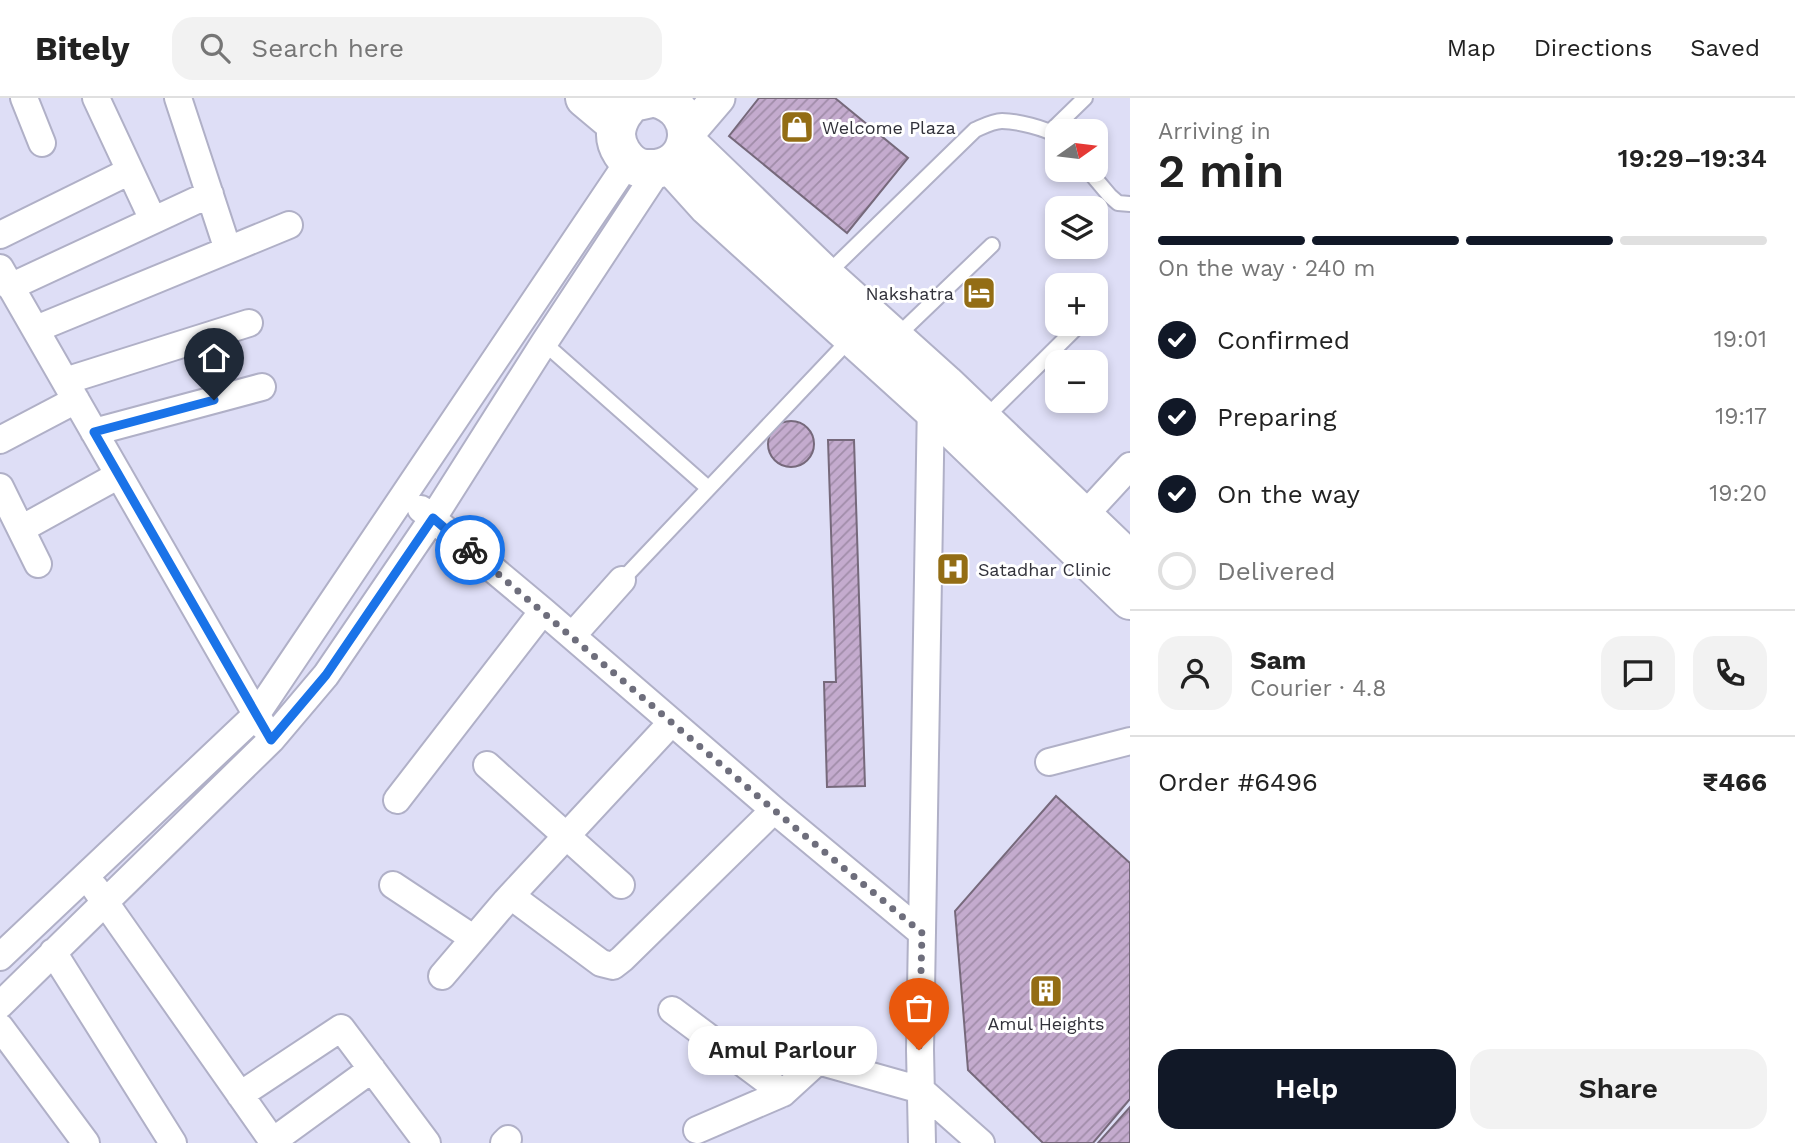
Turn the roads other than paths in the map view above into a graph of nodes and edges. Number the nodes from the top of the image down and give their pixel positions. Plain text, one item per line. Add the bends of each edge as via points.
1 (24, 98) edge
2 (96, 98) edge
3 (178, 98) edge
4 (585, 98) edge
5 (718, 98) edge
6 (1085, 98) edge
7 (635, 104) edge
8 (1066, 119) edge
9 (1045, 130) edge
10 (42, 143) dead end
11 (666, 155) junction
12 (130, 171) junction
13 (1098, 182) edge
14 (210, 194) junction
15 (1130, 204) edge
16 (153, 220) junction
17 (289, 225) dead end
18 (0, 235) edge
19 (992, 245) dead end
20 (229, 250) junction
21 (825, 276) junction
22 (5, 277) edge
23 (249, 323) dead end
24 (36, 329) junction
25 (873, 330) junction
26 (1068, 336) edge
27 (544, 343) junction
28 (931, 370) junction
29 (262, 387) dead end
30 (71, 390) junction
31 (931, 408) junction
32 (983, 420) junction
33 (94, 432) junction
34 (0, 440) edge
35 (1130, 466) edge
36 (119, 475) junction
37 (0, 487) edge
38 (708, 488) junction
39 (403, 495) junction
40 (433, 518) junction
41 (1074, 527) junction
42 (21, 529) junction
43 (1130, 561) edge
44 (38, 564) dead end
45 (622, 580) joint
46 (1130, 600) edge
47 (543, 611) junction
48 (572, 636) junction
49 (256, 715) junction
50 (671, 722) junction
51 (271, 740) junction
52 (1130, 741) edge
53 (1049, 762) dead end
54 (487, 765) dead end
55 (397, 800) dead end
56 (774, 810) junction
57 (567, 835) junction
58 (86, 876) junction
59 (393, 885) dead end
60 (621, 885) dead end
61 (511, 896) junction
62 (105, 902) junction
63 (922, 933) junction
64 (473, 939) junction
65 (53, 953) junction
66 (0, 957) edge
67 (442, 976) dead end
68 (0, 1004) edge
69 (673, 1010) dead end
70 (0, 1027) edge
71 (372, 1069) junction
72 (921, 1090) junction
73 (783, 1093) junction
74 (240, 1095) junction
75 (697, 1130) dead end
76 (83, 1142) edge
77 (274, 1142) edge
78 (173, 1143) edge
79 (426, 1143) edge
80 (922, 1143) edge
81 (981, 1143) edge

1 - 10 street
2 - 12 street
3 - 14 street
4 - 7 highway
5 - 11 street
6 - 8 lane
7 - 11 highway via 616,145
7 - 11 highway via 666,100 685,119
9 - 21 lane via 1003,121 975,130
11 - 21 highway
11 - 25 highway via 708,206
11 - 27 street
11 - 39 street
12 - 16 street
12 - 18 street
13 - 15 lane via 1118,203
14 - 16 street
14 - 20 street
16 - 22 street
17 - 20 street
19 - 25 lane
20 - 24 street
21 - 25 highway
22 - 24 street
23 - 30 street
24 - 30 street
25 - 28 highway
25 - 31 highway
25 - 38 lane
26 - 32 lane
27 - 38 lane
27 - 40 street
28 - 31 street
28 - 32 highway
29 - 33 street
30 - 33 street
30 - 34 street
31 - 41 highway
31 - 63 street
32 - 41 highway
33 - 36 street
35 - 41 street
36 - 42 street
36 - 49 street
37 - 42 street
38 - 45 lane
39 - 40 street
39 - 49 street
40 - 47 street
40 - 51 street via 326,675
41 - 43 highway
41 - 46 highway
42 - 44 street
45 - 48 street
47 - 48 street
47 - 55 street
48 - 50 street
49 - 51 street
49 - 58 street
50 - 56 street
50 - 57 street
51 - 62 street
52 - 53 street
54 - 57 street
56 - 61 street via 613,966 601,963
56 - 63 street
57 - 60 street
57 - 61 street
58 - 62 street
58 - 66 street
59 - 64 street
61 - 64 street
62 - 65 street
62 - 74 street
63 - 72 street
64 - 67 street
65 - 68 street
65 - 78 street
69 - 73 street
70 - 76 street
71 - 74 street via 341,1028
71 - 77 street
71 - 79 street
72 - 73 street via 818,1060
72 - 80 street
72 - 81 street
73 - 75 street
74 - 77 street

